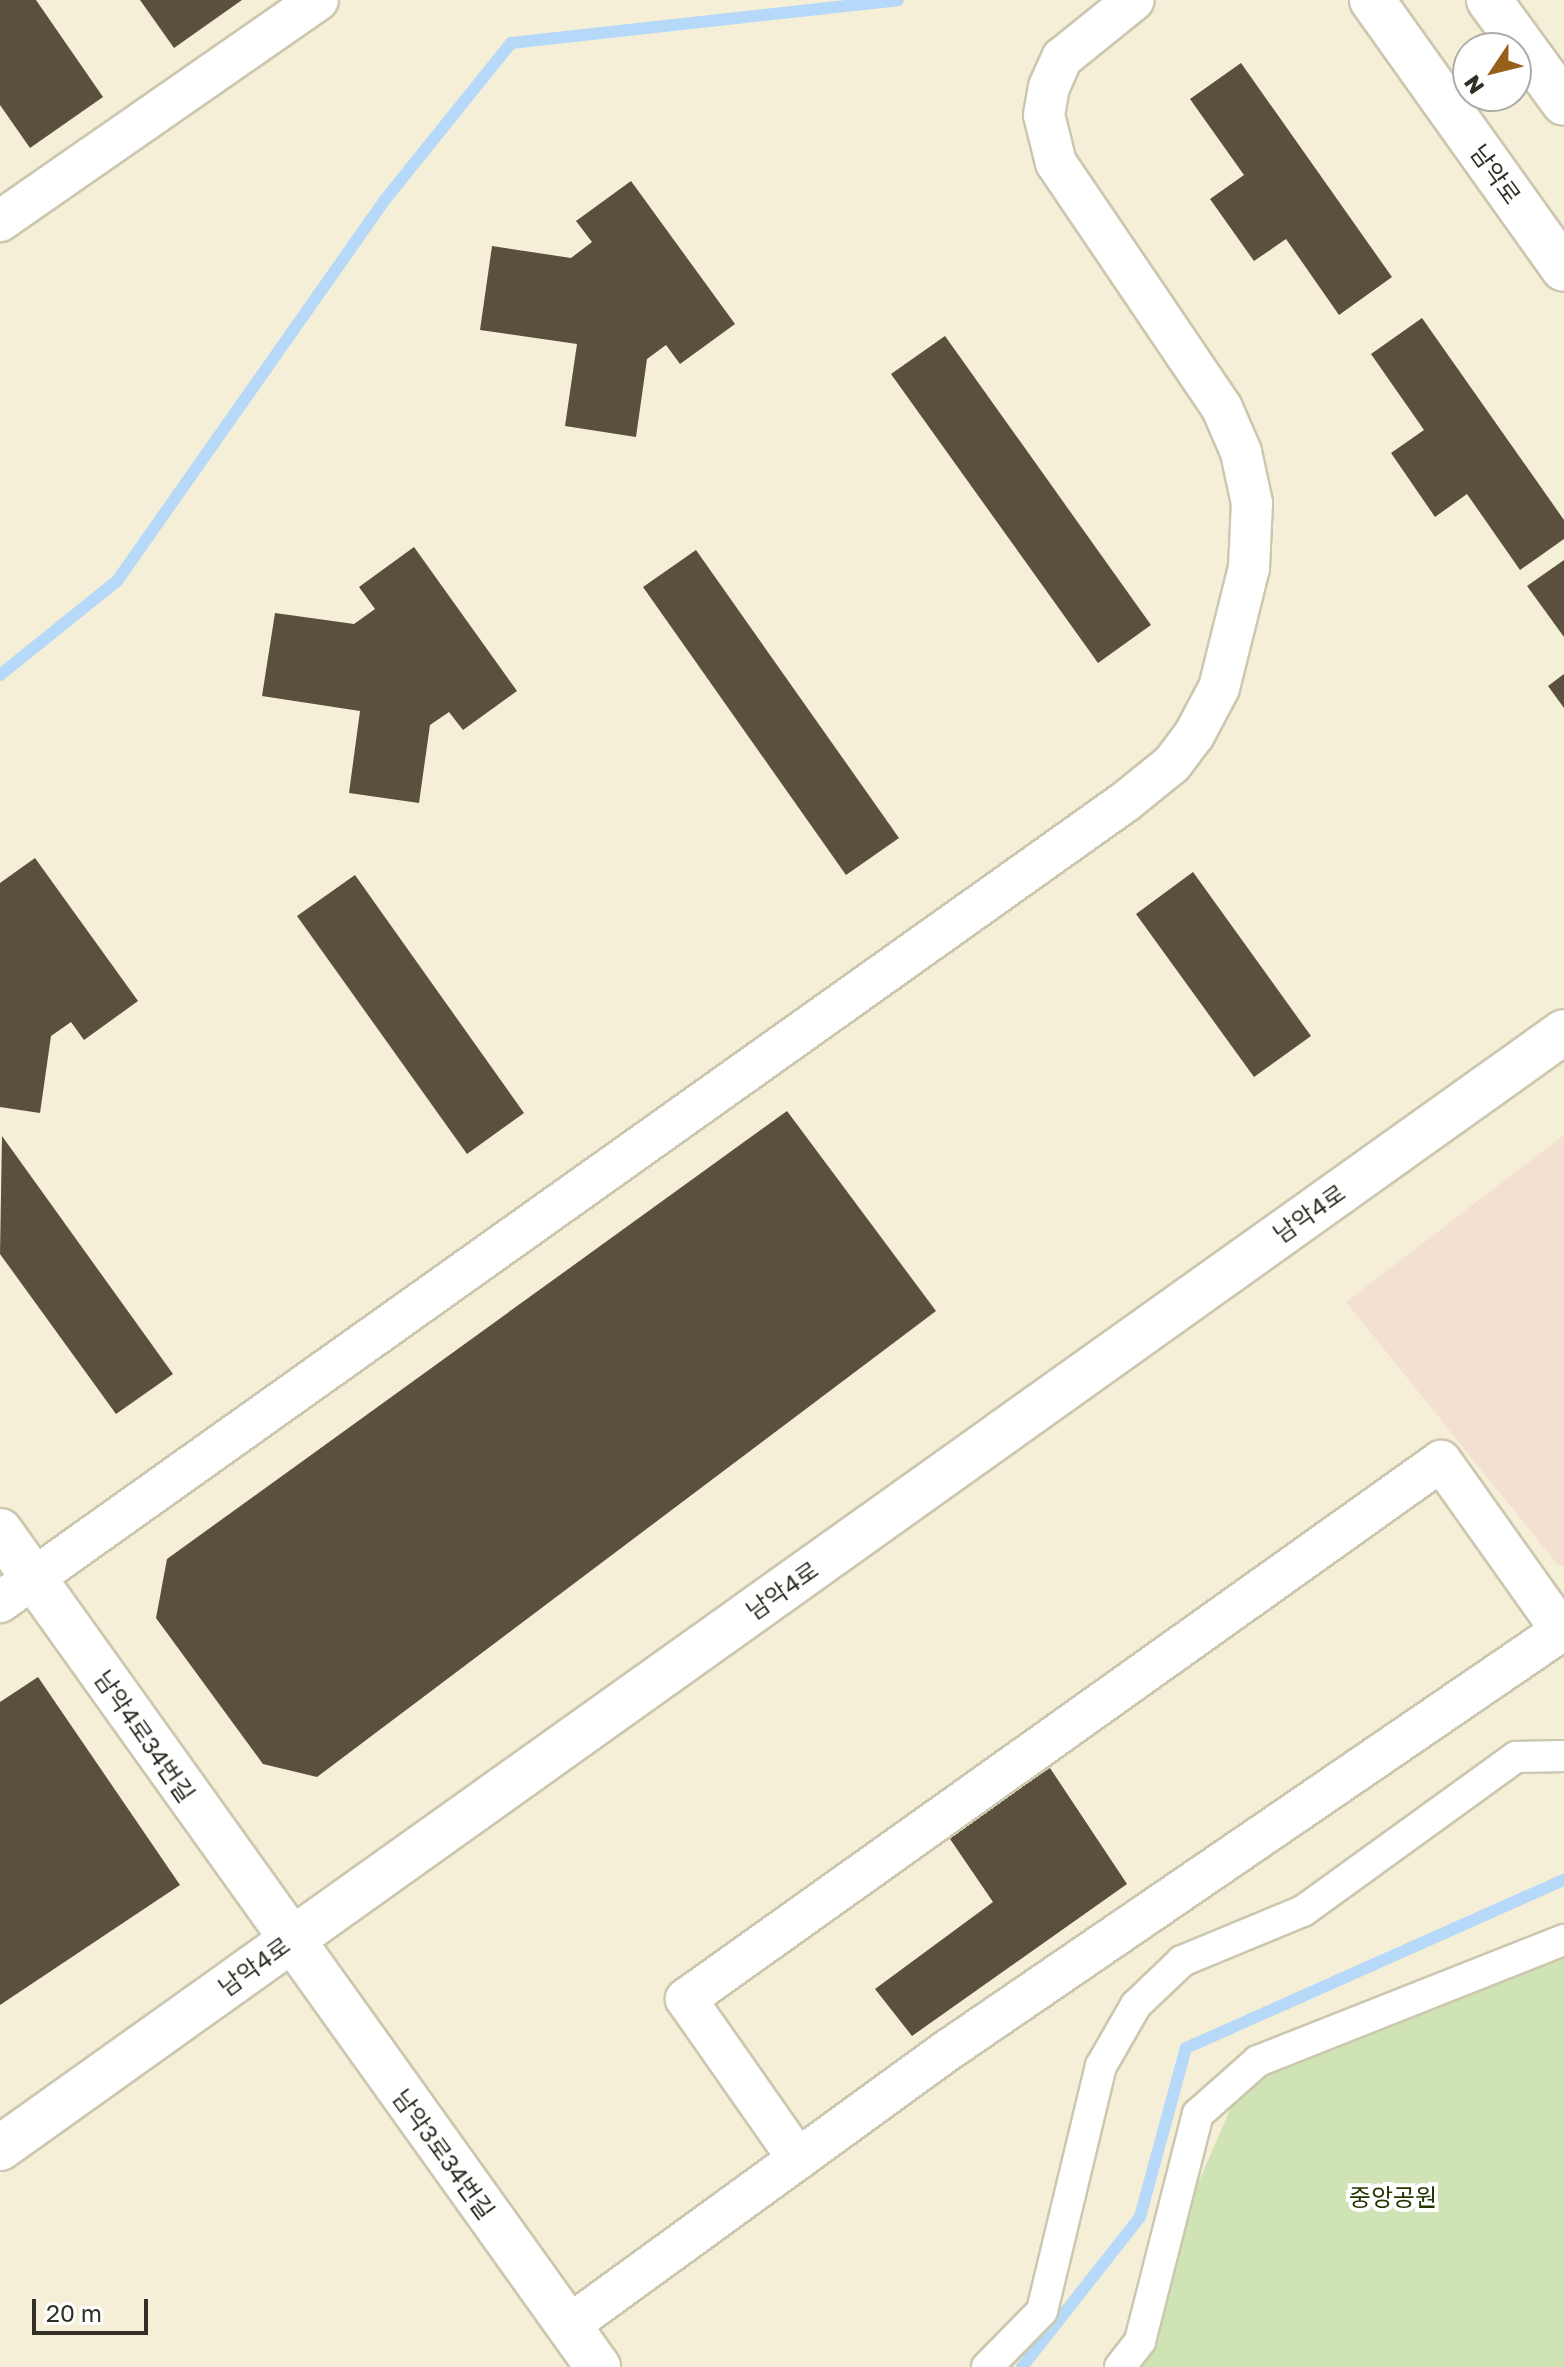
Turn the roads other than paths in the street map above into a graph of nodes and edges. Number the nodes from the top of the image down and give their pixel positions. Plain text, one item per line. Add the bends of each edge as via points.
1 (318, 0) edge
2 (1134, 0) edge
3 (1372, 0) edge
4 (1489, 0) edge
5 (1564, 103) edge
6 (0, 221) edge
7 (1564, 269) edge
8 (1564, 1032) edge
9 (0, 1531) edge
10 (17, 1591) edge
11 (1563, 1630) edge
12 (1564, 1756) edge
13 (1564, 1940) edge
14 (289, 1941) junction
15 (0, 2148) edge
16 (798, 2159) junction
17 (568, 2326) junction
18 (598, 2367) edge
19 (987, 2367) edge
20 (1120, 2367) edge

1 - 6 street
2 - 10 street via 1062,58 1044,115 1056,163 1222,408 1241,452 1252,503 1249,568 1219,688 1194,735 1172,764 1125,802
3 - 7 street, 남악로
4 - 5 street
8 - 14 street, 남악4로
9 - 10 street, 남악4로34번길
10 - 14 street, 남악4로34번길
11 - 16 street
11 - 16 street via 1441,1461 686,1999
12 - 19 street via 1516,1757 1303,1911 1182,1961 1136,2005 1101,2066 1042,2311
13 - 20 street via 1258,2061 1198,2114 1140,2341
14 - 15 street, 남악4로
14 - 17 street, 남악3로34번길
16 - 17 street
17 - 18 street, 남악3로34번길

